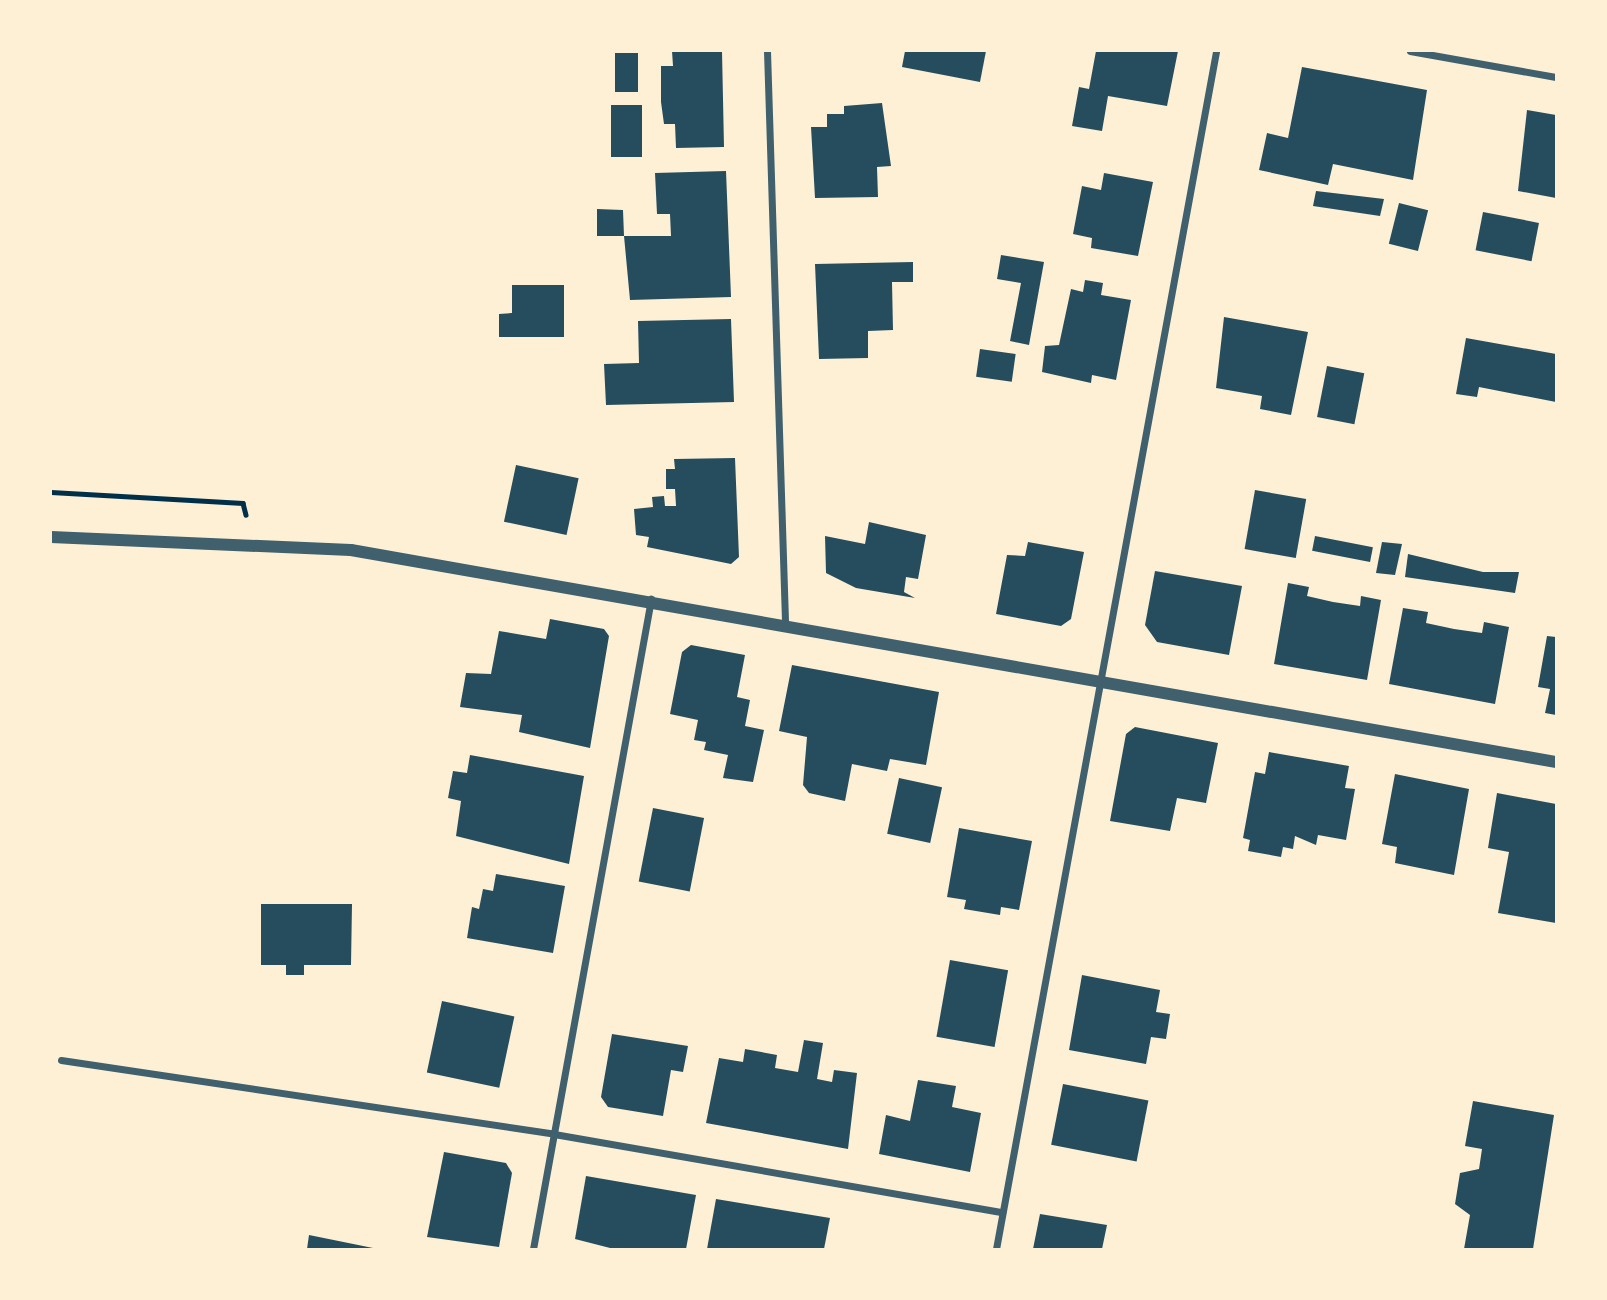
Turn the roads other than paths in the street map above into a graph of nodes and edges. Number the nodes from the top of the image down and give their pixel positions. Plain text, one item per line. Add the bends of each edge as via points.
1 (767, 51) edge
2 (1216, 51) edge
3 (1410, 51) edge
4 (1556, 77) edge
5 (51, 537) edge
6 (651, 599) junction
7 (785, 622) junction
8 (1103, 679) junction
9 (1556, 762) edge
10 (61, 1060) dead end
11 (554, 1134) junction
12 (1002, 1212) junction
13 (533, 1249) edge
14 (996, 1249) edge

1 - 7 street
2 - 8 street
3 - 4 street
5 - 6 street via 351,550
6 - 7 street
6 - 11 street
7 - 8 street
8 - 9 street
8 - 12 street
10 - 11 street
11 - 12 street
11 - 13 street
12 - 14 street

